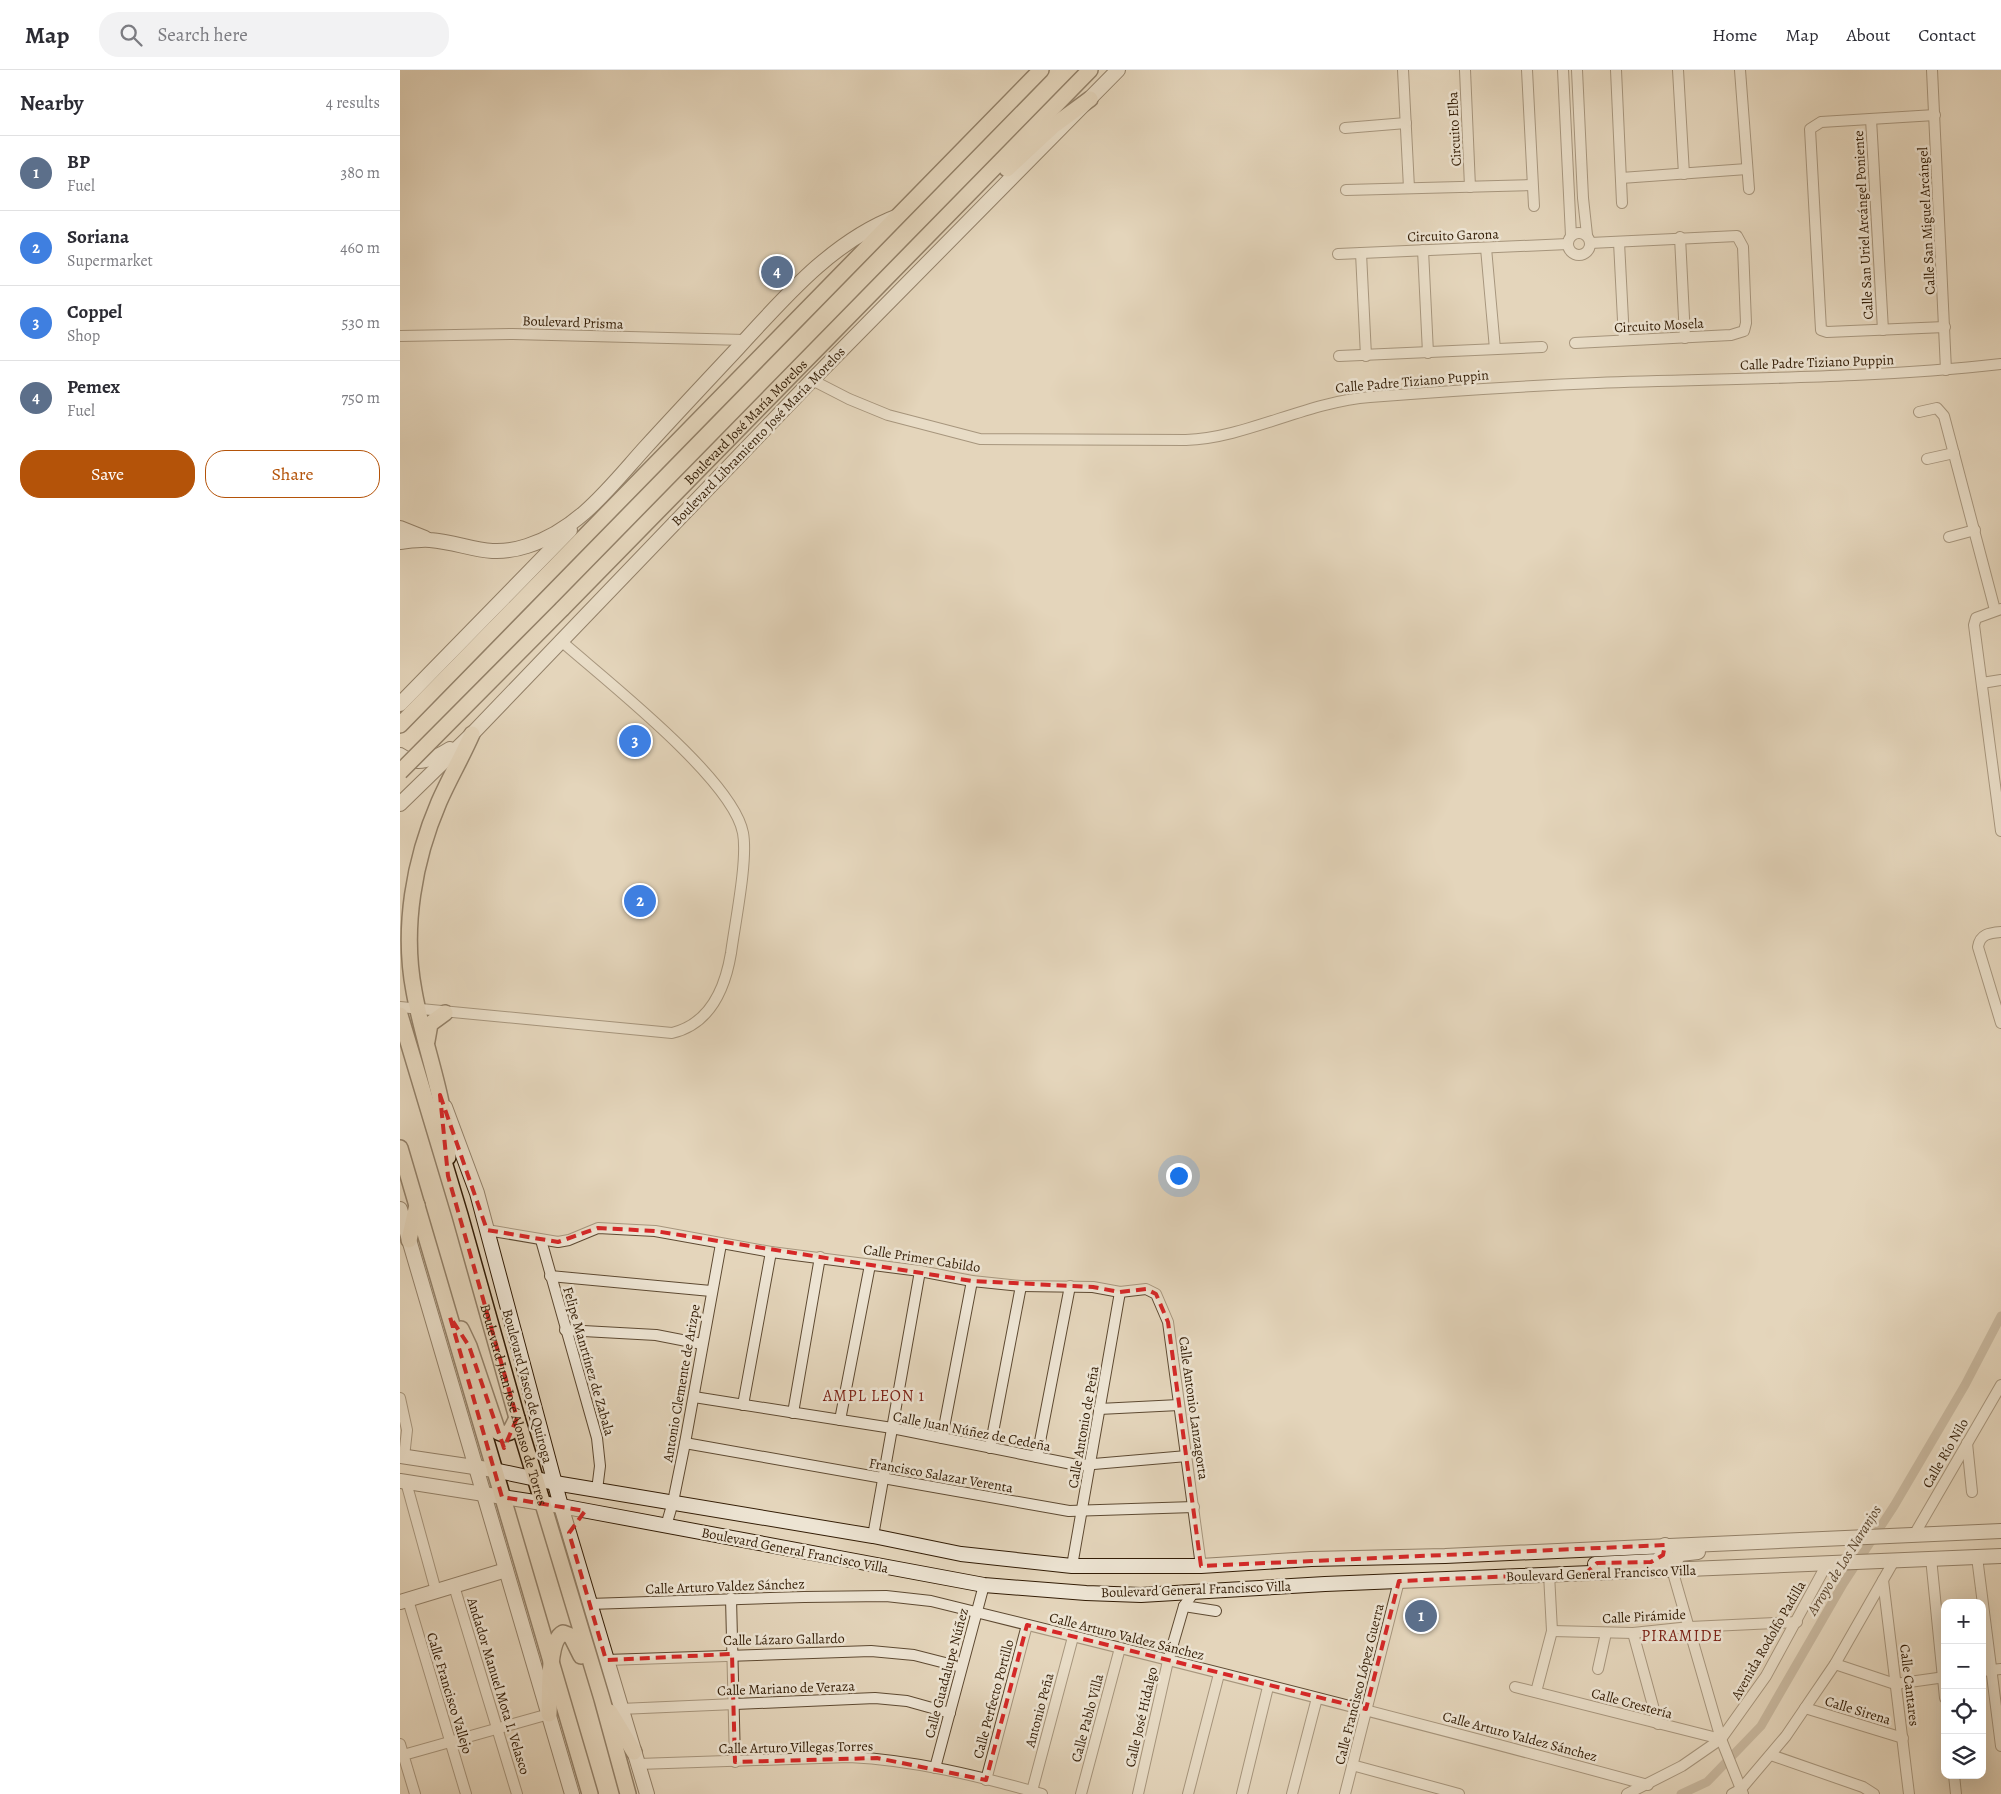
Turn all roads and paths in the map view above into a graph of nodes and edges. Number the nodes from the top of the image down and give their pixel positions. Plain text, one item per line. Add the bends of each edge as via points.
1 (1041, 70) edge
2 (1090, 70) edge
3 (1118, 70) edge
4 (1403, 70) edge
5 (1465, 70) edge
6 (1527, 70) edge
7 (1563, 70) edge
8 (1576, 70) edge
9 (1616, 70) edge
10 (1678, 70) edge
11 (1740, 70) edge
12 (1932, 70) edge
13 (1090, 99) junction
14 (1934, 115) junction
15 (1871, 119) junction
16 (1406, 123) junction
17 (1345, 128) dead end
18 (1746, 169) junction
19 (1684, 174) junction
20 (1621, 178) junction
21 (1532, 185) junction
22 (1470, 187) junction
23 (1409, 188) junction
24 (1346, 190) dead end
25 (1749, 190) dead end
26 (1583, 198) junction
27 (1569, 200) junction
28 (1622, 203) dead end
29 (1534, 206) dead end
30 (898, 216) junction
31 (935, 229) junction
32 (1680, 237) junction
33 (1589, 239) junction
34 (1570, 240) junction
35 (1619, 242) junction
36 (1486, 248) junction
37 (1423, 250) junction
38 (1361, 253) junction
39 (1338, 254) dead end
40 (1945, 327) junction
41 (1883, 330) junction
42 (400, 336) edge
43 (1685, 338) junction
44 (745, 340) junction
45 (1624, 340) junction
46 (1574, 343) dead end
47 (1542, 347) dead end
48 (1495, 349) junction
49 (1428, 353) junction
50 (1339, 356) dead end
51 (1366, 356) junction
52 (2001, 364) edge
53 (1946, 370) junction
54 (812, 380) junction
55 (1919, 412) dead end
56 (1954, 453) junction
57 (1927, 459) dead end
58 (588, 511) junction
59 (400, 528) edge
60 (1974, 530) junction
61 (1949, 537) dead end
62 (430, 540) junction
63 (400, 542) edge
64 (1998, 610) edge
65 (560, 640) junction
66 (2001, 680) edge
67 (1982, 682) junction
68 (400, 704) edge
69 (400, 725) edge
70 (472, 734) junction
71 (400, 755) edge
72 (400, 772) edge
73 (400, 804) edge
74 (2001, 831) edge
75 (2001, 932) edge
76 (400, 1007) edge
77 (418, 1010) junction
78 (445, 1013) junction
79 (400, 1015) edge
80 (2001, 1023) edge
81 (427, 1045) junction
82 (400, 1053) edge
83 (440, 1095) junction
84 (400, 1148) edge
85 (439, 1149) junction
86 (448, 1176) junction
87 (418, 1203) junction
88 (400, 1209) edge
89 (487, 1230) junction
90 (405, 1239) edge
91 (541, 1240) junction
92 (721, 1244) junction
93 (771, 1252) junction
94 (820, 1257) junction
95 (870, 1264) junction
96 (920, 1271) junction
97 (550, 1276) junction
98 (972, 1281) junction
99 (1021, 1286) junction
100 (1070, 1286) junction
101 (711, 1291) junction
102 (1120, 1292) junction
103 (450, 1317) junction
104 (565, 1330) junction
105 (702, 1344) junction
106 (2001, 1385) edge
107 (694, 1397) junction
108 (400, 1398) edge
109 (743, 1404) junction
110 (1178, 1405) junction
111 (1099, 1409) junction
112 (792, 1413) junction
113 (517, 1418) junction
114 (840, 1420) junction
115 (464, 1422) junction
116 (892, 1428) junction
117 (942, 1438) junction
118 (1967, 1442) junction
119 (685, 1443) junction
120 (990, 1448) junction
121 (402, 1456) edge
122 (1187, 1456) junction
123 (1037, 1457) junction
124 (444, 1462) junction
125 (1089, 1465) junction
126 (477, 1467) junction
127 (494, 1470) junction
128 (883, 1479) junction
129 (536, 1480) junction
130 (403, 1482) edge
131 (555, 1483) junction
132 (597, 1490) junction
133 (1972, 1492) dead end
134 (484, 1494) junction
135 (502, 1497) junction
136 (673, 1502) junction
137 (543, 1504) junction
138 (561, 1506) junction
139 (1194, 1507) junction
140 (592, 1512) junction
141 (1082, 1512) junction
142 (768, 1519) junction
143 (666, 1526) junction
144 (2001, 1531) edge
145 (569, 1533) junction
146 (1914, 1535) junction
147 (872, 1536) junction
148 (1768, 1542) junction
149 (1665, 1545) junction
150 (2001, 1556) edge
151 (1977, 1557) junction
152 (1931, 1558) junction
153 (1895, 1559) junction
154 (1828, 1562) junction
155 (1072, 1566) junction
156 (1201, 1566) junction
157 (506, 1570) junction
158 (1672, 1570) junction
159 (1586, 1573) junction
160 (1549, 1574) junction
161 (1883, 1580) junction
162 (1399, 1581) junction
163 (984, 1585) junction
164 (454, 1586) junction
165 (436, 1591) junction
166 (1194, 1592) junction
167 (731, 1598) junction
168 (404, 1601) edge
169 (589, 1604) junction
170 (1184, 1606) junction
171 (1216, 1610) dead end
172 (976, 1612) junction
173 (1797, 1622) junction
174 (1027, 1625) junction
175 (1690, 1627) junction
176 (1552, 1631) junction
177 (1606, 1633) junction
178 (1633, 1633) junction
179 (1072, 1636) junction
180 (1120, 1648) junction
181 (1941, 1650) edge
182 (732, 1654) junction
183 (606, 1660) junction
184 (1168, 1661) junction
185 (552, 1662) junction
186 (1835, 1664) junction
187 (961, 1667) junction
188 (1598, 1669) dead end
189 (1991, 1670) edge
190 (1218, 1674) junction
191 (1941, 1677) edge
192 (1895, 1684) junction
193 (1268, 1687) junction
194 (1515, 1687) dead end
195 (1536, 1692) junction
196 (1317, 1698) junction
197 (602, 1699) junction
198 (734, 1703) junction
199 (1805, 1708) junction
200 (620, 1709) junction
201 (1366, 1709) junction
202 (950, 1713) junction
203 (549, 1714) junction
204 (1658, 1724) junction
205 (497, 1727) junction
206 (1903, 1738) junction
207 (1720, 1739) junction
208 (450, 1741) junction
209 (400, 1744) edge
210 (2001, 1746) edge
211 (402, 1755) edge
212 (1771, 1755) junction
213 (636, 1758) junction
214 (735, 1762) junction
215 (1352, 1765) junction
216 (935, 1768) junction
217 (1954, 1779) edge
218 (986, 1780) junction
219 (1648, 1785) junction
220 (1739, 1792) edge
221 (1037, 1793) edge
222 (415, 1794) edge
223 (466, 1794) edge
224 (517, 1794) edge
225 (572, 1794) edge
226 (590, 1794) edge
227 (628, 1794) edge
228 (647, 1794) edge
229 (1082, 1794) edge
230 (1138, 1794) edge
231 (1188, 1794) edge
232 (1242, 1794) edge
233 (1292, 1794) edge
234 (1345, 1794) edge
235 (1459, 1794) edge
236 (1627, 1794) edge
237 (1874, 1794) edge
238 (1909, 1794) edge
239 (1956, 1794) edge

1 - 30 main road
2 - 31 main road, Boulevard José María Morelos
3 - 13 street, Boulevard Libramiento José María Morelos
4 - 16 street
5 - 22 street, Circuito Elba
6 - 21 street
7 - 27 street
8 - 26 street
9 - 20 street
10 - 19 street
11 - 18 street
12 - 14 street, Calle San Miguel Arcángel
13 - 31 main road via 1053,126 975,198
13 - 54 street, Boulevard Libramiento José María Morelos
14 - 15 street
14 - 40 street, Calle San Miguel Arcángel
15 - 41 street, Calle San Uriel Arcángel Poniente
15 - 41 street via 1821,122 1810,129 1821,330
16 - 17 street
16 - 23 street
18 - 19 street
18 - 25 street
19 - 20 street
20 - 28 street
21 - 22 street, Circuito Elba
21 - 29 street
22 - 23 street, Circuito Elba
23 - 24 street, Circuito Elba
26 - 27 street
26 - 33 street
27 - 34 street
30 - 44 street via 866,229 844,243
30 - 69 main road
31 - 72 main road, Boulevard José María Morelos, bridge
32 - 35 street
32 - 43 street
32 - 43 street, Circuito Mosela via 1732,235 1740,238 1744,255 1747,316 1744,331 1731,336
33 - 34 street via 1579,232
33 - 34 street via 1590,248 1582,255 1573,253
33 - 35 street
34 - 36 street, Circuito Garona
35 - 45 street
36 - 37 street, Circuito Garona
36 - 48 street
37 - 38 street, Circuito Garona
37 - 49 street
38 - 39 street, Circuito Garona
38 - 51 street
40 - 41 street
40 - 53 street, Calle San Miguel Arcángel
42 - 44 street, Boulevard Prisma via 513,334
43 - 45 street, Circuito Mosela
44 - 58 street
45 - 46 street, Circuito Mosela
47 - 48 street
48 - 49 street
49 - 51 street
50 - 51 street
52 - 53 street, Calle Padre Tiziano Puppin
53 - 54 street, Calle Padre Tiziano Puppin via 1488,388 1346,399 1218,435 1186,440 980,439 881,412
54 - 65 street, Boulevard Libramiento José María Morelos
55 - 56 street via 1940,408
56 - 57 street
56 - 60 street
58 - 62 street via 541,541 504,551 485,552
58 - 68 street
59 - 62 street
60 - 61 street
60 - 64 street
62 - 63 street
64 - 67 street via 1976,618 1974,625
65 - 70 street, Boulevard Libramiento José María Morelos
65 - 78 street via 674,740 718,787 739,816 744,841 727,973 706,1015 684,1030 672,1033
66 - 67 street
67 - 74 street
70 - 71 street via 427,760 415,761
70 - 73 street, Boulevard Libramiento José María Morelos
70 - 77 main road via 439,801 415,880 409,946
75 - 80 street via 1990,933 1979,940 1980,959
76 - 77 street
77 - 78 street
77 - 81 main road
78 - 81 main road via 430,1024
79 - 85 main road, Boulevard Juan José Alonso de Torres
81 - 83 main road
82 - 85 main road
83 - 86 main road via 447,1139
83 - 89 street, Boulevard Vasco de Quiroga via 468,1167
84 - 87 main road
85 - 86 main road, Boulevard Juan José Alonso de Torres
86 - 113 main road, Boulevard Juan José Alonso de Torres
87 - 90 main road
87 - 103 main road
88 - 90 street
89 - 91 street, Calle Primer Cabildo
89 - 131 street, Boulevard Vasco de Quiroga
90 - 115 street
91 - 92 street, Calle Primer Cabildo via 569,1240 598,1228 608,1228 655,1231
91 - 97 street, Felipe Manrtínez de Zabala
92 - 93 street, Calle Primer Cabildo
92 - 101 street, Antonio Clemente de Arizpe
93 - 94 street, Calle Primer Cabildo
93 - 109 street
94 - 95 street, Calle Primer Cabildo
94 - 112 street
95 - 96 street, Calle Primer Cabildo
95 - 114 street
96 - 98 street, Calle Primer Cabildo
96 - 116 street
97 - 101 street
97 - 104 street, Felipe Manrtínez de Zabala
98 - 99 street, Calle Primer Cabildo
98 - 117 street
99 - 100 street, Calle Primer Cabildo
99 - 120 street
100 - 102 street, Calle Primer Cabildo via 1093,1286
100 - 123 street
101 - 105 street, Antonio Clemente de Arizpe
102 - 110 street, Calle Antonio Lanzagorta via 1146,1289 1156,1294 1165,1310
102 - 111 street, Calle Antonio de Peña
103 - 113 main road via 467,1341 498,1432 510,1432
103 - 127 main road
104 - 105 street via 656,1335
104 - 132 street, Felipe Manrtínez de Zabala via 600,1454
105 - 107 street, Antonio Clemente de Arizpe
106 - 118 street, Calle Río Nilo
107 - 109 street, Calle Juan Núñez de Cedeña
107 - 119 street, Antonio Clemente de Arizpe
108 - 121 street via 407,1430
109 - 112 street, Calle Juan Núñez de Cedeña
110 - 111 street
110 - 122 street, Calle Antonio Lanzagorta
111 - 125 street, Calle Antonio de Peña
112 - 114 street, Calle Juan Núñez de Cedeña
113 - 129 main road, Boulevard Juan José Alonso de Torres
114 - 116 street, Calle Juan Núñez de Cedeña
115 - 124 street via 465,1451 458,1458
115 - 126 street
116 - 117 street, Calle Juan Núñez de Cedeña
116 - 128 street
117 - 120 street, Calle Juan Núñez de Cedeña
118 - 133 street
118 - 146 street, Calle Río Nilo
119 - 128 street, Francisco Salazar Verenta
119 - 136 street, Antonio Clemente de Arizpe
120 - 123 street, Calle Juan Núñez de Cedeña
121 - 124 street, Boulevard General Francisco Villa
122 - 125 street, Calle Juan Núñez de Cedeña
122 - 139 street, Calle Antonio Lanzagorta
123 - 125 street, Calle Juan Núñez de Cedeña
124 - 126 street, Boulevard General Francisco Villa
125 - 141 street, Calle Antonio de Peña
126 - 127 street, Boulevard General Francisco Villa
126 - 134 street
127 - 129 street, Boulevard General Francisco Villa
127 - 135 main road
128 - 141 street, Francisco Salazar Verenta
128 - 147 street
129 - 131 street, Boulevard General Francisco Villa
129 - 137 main road, Boulevard Juan José Alonso de Torres
130 - 134 street, Boulevard General Francisco Villa
130 - 165 street
131 - 132 street, Boulevard General Francisco Villa
131 - 138 street, Boulevard Vasco de Quiroga
132 - 136 street, Boulevard General Francisco Villa
134 - 135 street, Boulevard General Francisco Villa
134 - 157 street
135 - 137 street, Boulevard General Francisco Villa
135 - 185 main road
136 - 140 street via 664,1514 654,1518 613,1511
136 - 142 street, Boulevard General Francisco Villa
136 - 143 street, Antonio Clemente de Arizpe
137 - 138 street, Boulevard General Francisco Villa
137 - 197 main road, Boulevard Juan José Alonso de Torres
138 - 140 street, Boulevard General Francisco Villa
138 - 145 street, Boulevard Vasco de Quiroga
139 - 141 street, Francisco Salazar Verenta
139 - 156 street, Calle Antonio Lanzagorta
140 - 143 street, Boulevard General Francisco Villa
140 - 145 street via 577,1521
141 - 155 street, Calle Antonio de Peña
142 - 143 street via 687,1511 678,1513
142 - 147 street, Boulevard General Francisco Villa
143 - 163 street, Boulevard General Francisco Villa
144 - 146 street, Boulevard General Francisco Villa
145 - 169 street, Boulevard Vasco de Quiroga
146 - 148 street, Boulevard General Francisco Villa
147 - 155 street, Boulevard General Francisco Villa via 961,1554
148 - 149 street, Boulevard General Francisco Villa
148 - 158 street via 1764,1547 1752,1550 1682,1553
149 - 156 street, Boulevard General Francisco Villa
149 - 158 street
149 - 159 street via 1661,1558 1656,1561 1597,1564 1588,1568
150 - 151 street, Boulevard General Francisco Villa
151 - 152 street, Boulevard General Francisco Villa
151 - 189 street
152 - 153 street, Boulevard General Francisco Villa
152 - 181 street
153 - 154 street, Boulevard General Francisco Villa
153 - 161 street
154 - 158 street, Boulevard General Francisco Villa
154 - 173 street, Avenida Rodolfo Padilla
155 - 156 street, Boulevard General Francisco Villa
157 - 164 street
157 - 203 street
158 - 159 street, Boulevard General Francisco Villa
158 - 175 street
159 - 160 street, Boulevard General Francisco Villa
160 - 162 street, Boulevard General Francisco Villa
160 - 176 street
161 - 186 street
161 - 192 street, Calle Cantares
162 - 166 street, Boulevard General Francisco Villa
162 - 201 street, Calle Francisco López Guerra
163 - 166 street, Boulevard General Francisco Villa via 1086,1594
163 - 172 street, Calle Guadalupe Núñez
164 - 165 street
164 - 205 street, Andador Manuel Mota I. Velasco
165 - 168 street
166 - 170 street, Calle José Hidalgo
167 - 169 street, Calle Arturo Valdez Sánchez
167 - 172 street, Calle Arturo Valdez Sánchez via 886,1596 932,1601
167 - 182 street
168 - 208 street, Calle Francisco Vallejo
169 - 183 street, Boulevard Vasco de Quiroga
170 - 171 street
170 - 184 street, Calle José Hidalgo
172 - 174 street, Calle Arturo Valdez Sánchez
172 - 187 street, Calle Guadalupe Núñez
173 - 175 street, Calle Pirámide
173 - 207 street, Avenida Rodolfo Padilla via 1766,1676
174 - 179 street, Calle Arturo Valdez Sánchez
174 - 218 street, Calle Perfecto Portillo
175 - 178 street, Calle Pirámide
175 - 207 street
176 - 177 street, Calle Pirámide
176 - 195 street
177 - 178 street, Calle Pirámide
177 - 188 street
178 - 204 street
179 - 180 street, Calle Arturo Valdez Sánchez
179 - 221 street, Antonio Peña
180 - 184 street, Calle Arturo Valdez Sánchez
180 - 229 street, Calle Pablo Villa
182 - 183 street, Calle Lázaro Gallardo
182 - 187 street, Calle Lázaro Gallardo via 871,1651 914,1655
182 - 198 street
183 - 200 street, Boulevard Vasco de Quiroga
184 - 190 street, Calle Arturo Valdez Sánchez
184 - 230 street, Calle José Hidalgo
185 - 197 main road via 557,1637 563,1633 571,1636
185 - 203 main road
185 - 226 main road
186 - 192 street
186 - 199 street
187 - 202 street, Calle Guadalupe Núñez
189 - 210 street
190 - 193 street, Calle Arturo Valdez Sánchez
190 - 231 street
191 - 192 street
192 - 206 street, Calle Cantares
193 - 196 street, Calle Arturo Valdez Sánchez
193 - 232 street
194 - 195 street, Calle Crestería
195 - 204 street, Calle Crestería
196 - 201 street, Calle Arturo Valdez Sánchez
196 - 233 street
197 - 213 main road
197 - 227 main road, Boulevard Juan José Alonso de Torres
198 - 200 street, Calle Mariano de Veraza
198 - 202 street, Calle Mariano de Veraza via 875,1698 907,1701
198 - 214 street
199 - 206 street, Calle Sirena
199 - 212 street
200 - 213 street, Boulevard Vasco de Quiroga
201 - 215 street, Calle Francisco López Guerra
201 - 219 street, Calle Arturo Valdez Sánchez
202 - 216 street, Calle Guadalupe Núñez
203 - 205 street
203 - 225 street
204 - 207 street, Calle Crestería
205 - 208 street
205 - 224 street, Andador Manuel Mota I. Velasco
206 - 238 street, Calle Cantares
207 - 219 street, Avenida Rodolfo Padilla
207 - 220 street
208 - 211 street
208 - 223 street, Calle Francisco Vallejo
209 - 211 street
211 - 222 street
212 - 220 street
212 - 237 street via 1863,1787
213 - 214 street, Calle Arturo Villegas Torres
213 - 228 street, Boulevard Vasco de Quiroga
214 - 216 street, Calle Arturo Villegas Torres via 849,1757 905,1761
215 - 234 street, Calle Francisco López Guerra
215 - 235 street
216 - 218 street, Calle Arturo Villegas Torres
217 - 239 street
218 - 221 street, Calle Arturo Villegas Torres
219 - 236 street, Avenida Rodolfo Padilla

